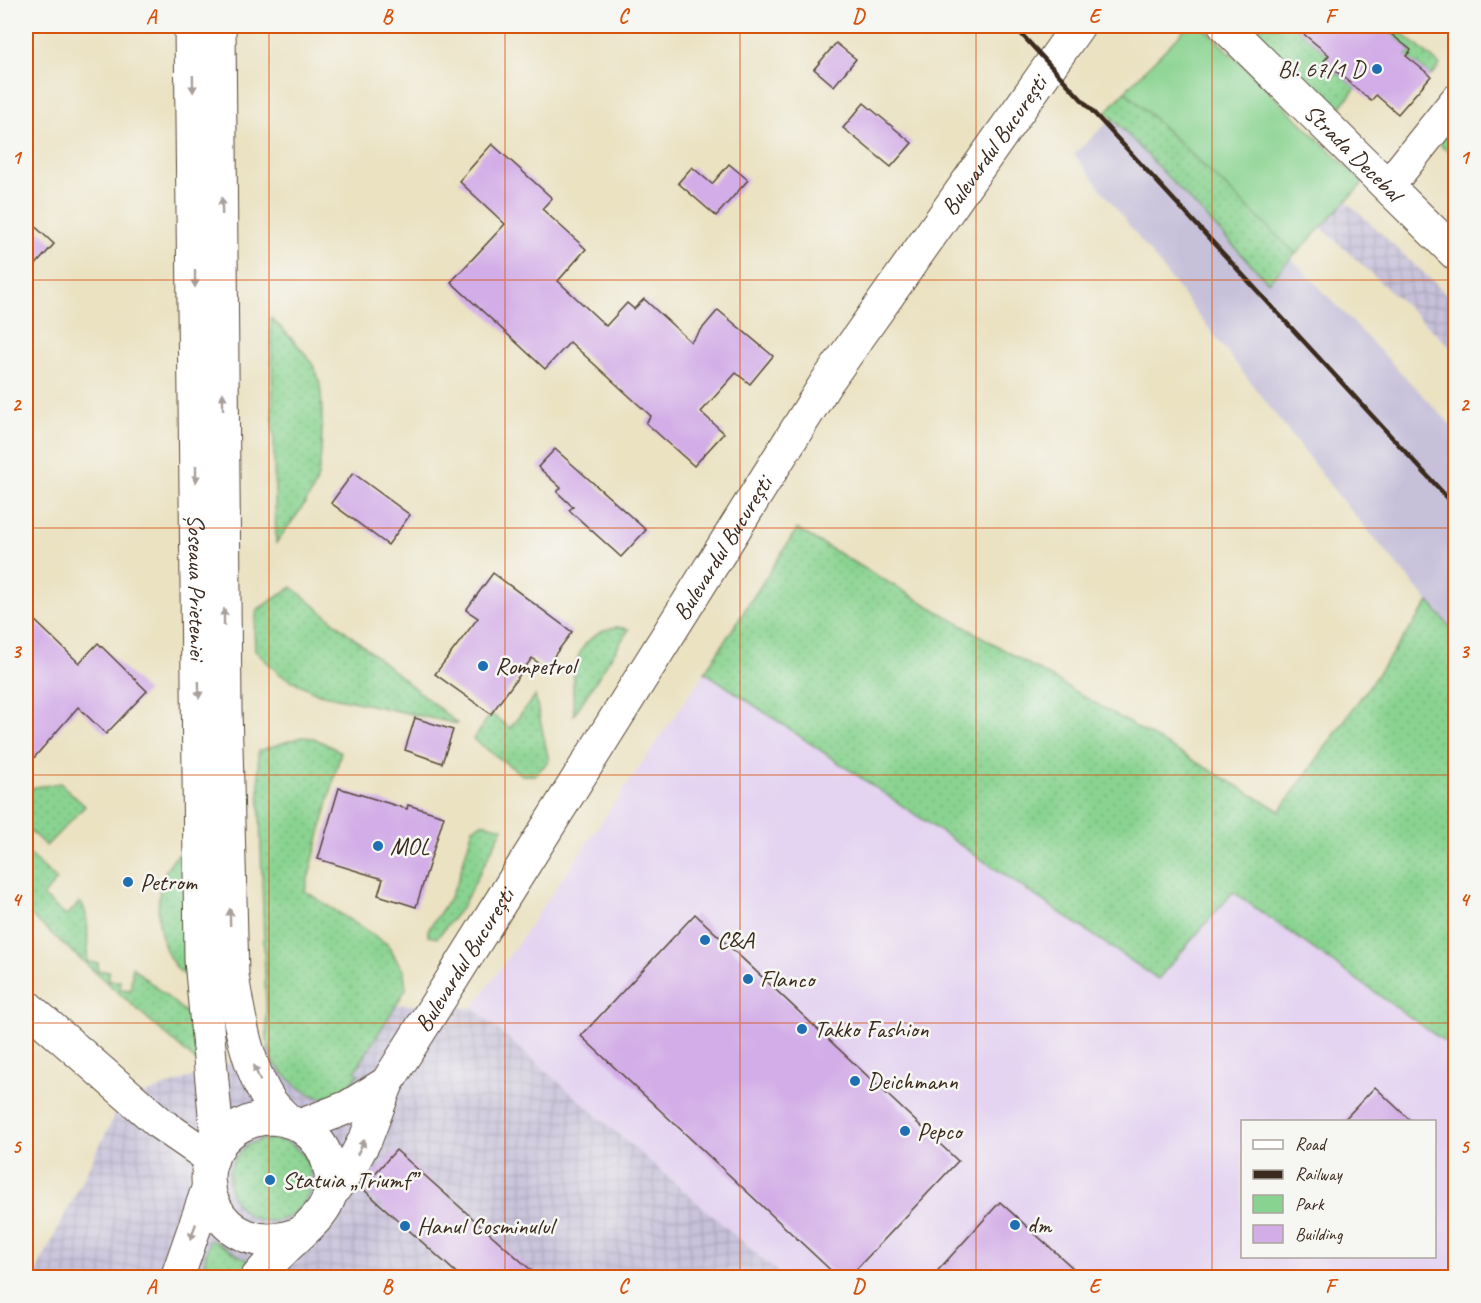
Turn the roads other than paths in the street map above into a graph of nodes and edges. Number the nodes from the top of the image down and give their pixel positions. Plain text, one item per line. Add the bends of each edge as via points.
1 (192, 26) edge
2 (219, 26) edge
3 (1078, 26) edge
4 (1225, 26) edge
5 (1455, 101) edge
6 (1388, 186) junction
7 (1455, 254) edge
8 (26, 1006) edge
9 (387, 1083) junction
10 (294, 1124) junction
11 (213, 1164) junction
12 (329, 1196) junction
13 (301, 1233) junction
14 (177, 1278) edge
15 (257, 1278) edge

1 -> 11 main road, Șoseaua Prieteniei via 201,960
10 -> 2 main road, Șoseaua Prieteniei via 270,1101 257,1076 231,975
3 - 9 main road, Bulevardul București via 826,383
4 - 6 main road, Strada Decebal
5 - 6 main road
6 - 7 main road, Strada Decebal
8 - 11 main road via 161,1124
9 - 10 main road via 348,1107
12 -> 9 main road, Bulevardul București via 366,1138
10 - 11 main road via 261,1119 248,1122 226,1136
10 - 12 main road via 321,1144 331,1170
11 - 13 main road via 212,1201 229,1226 256,1240 286,1239
11 -> 14 main road
12 - 13 main road via 319,1217
13 - 15 main road

